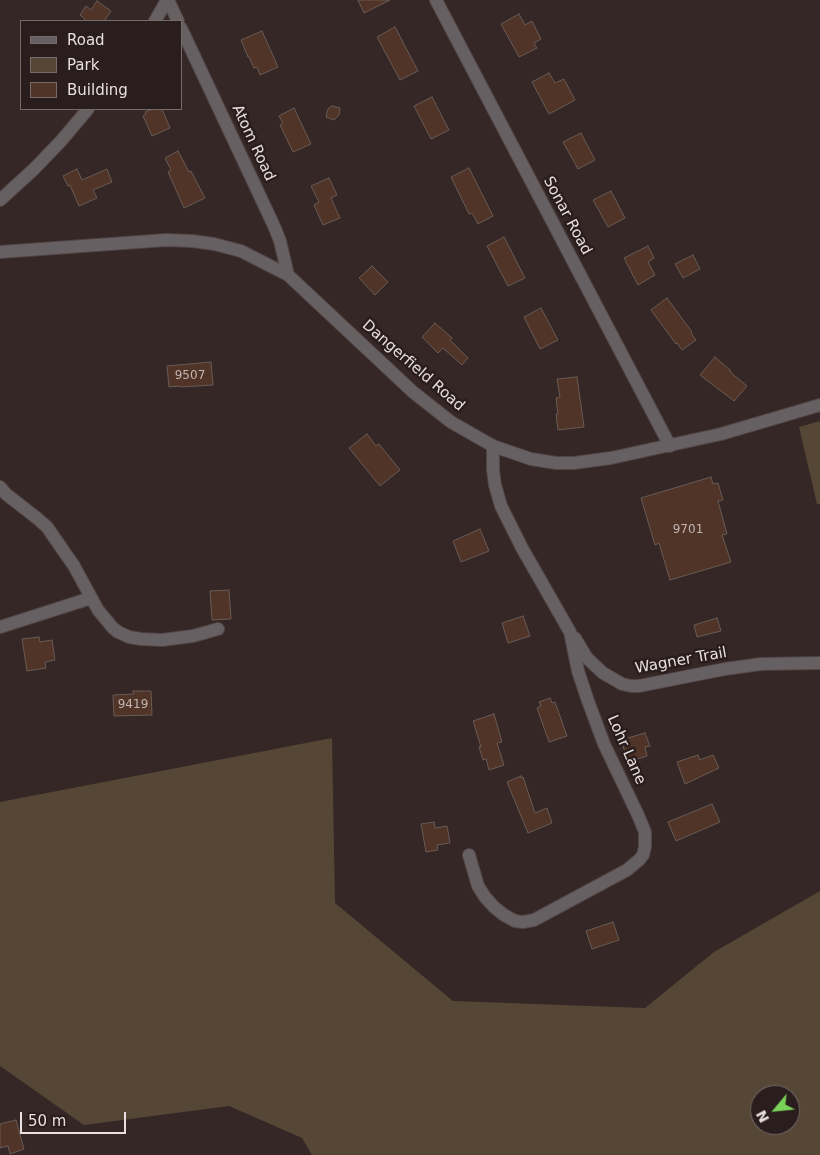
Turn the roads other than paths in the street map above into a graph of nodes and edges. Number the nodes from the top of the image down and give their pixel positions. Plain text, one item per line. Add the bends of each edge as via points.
1 (168, 0) edge
2 (436, 0) edge
3 (156, 20) edge
4 (178, 20) edge
5 (182, 30) edge
6 (87, 110) edge
7 (0, 200) edge
8 (0, 252) edge
9 (288, 275) junction
10 (820, 405) edge
11 (493, 446) junction
12 (670, 446) junction
13 (0, 487) edge
14 (91, 598) junction
15 (0, 627) edge
16 (218, 629) dead end
17 (570, 632) junction
18 (820, 663) edge
19 (469, 855) dead end

1 - 3 street
1 - 4 street
2 - 12 street, Sonar Road
5 - 9 street, Atom Road via 274,226
6 - 7 street via 40,163
8 - 9 street, Dangerfield Road via 192,241 241,251
9 - 11 street, Dangerfield Road via 420,398 451,422
10 - 12 street, Dangerfield Road
11 - 12 street, Dangerfield Road via 531,459 556,463 611,458
11 - 17 street, Lohr Lane via 495,485 501,506
13 - 14 street via 47,527
14 - 15 street
14 - 16 street via 113,628 129,637 162,640
17 - 18 street, Wagner Trail via 587,658 603,673 631,686 761,664
17 - 19 street, Lohr Lane via 588,701 644,832 643,855 618,876 534,920 523,922 504,915 485,897 478,886

